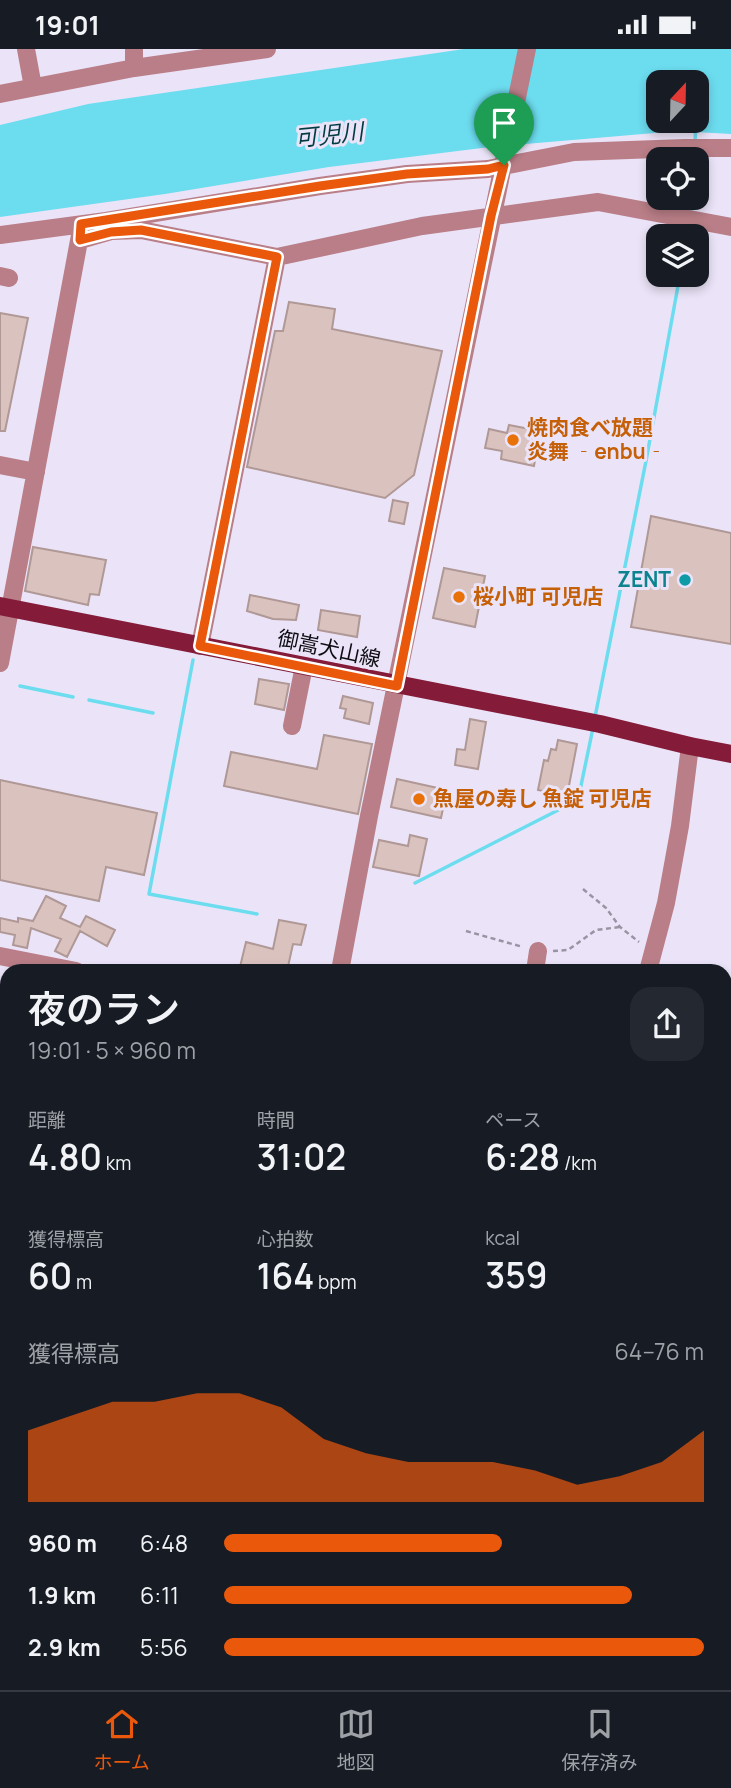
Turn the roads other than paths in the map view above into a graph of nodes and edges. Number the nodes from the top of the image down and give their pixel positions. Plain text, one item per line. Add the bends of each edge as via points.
1 (26, 49) edge
2 (134, 49) edge
3 (267, 49) edge
4 (527, 49) edge
5 (134, 68) junction
6 (33, 87) junction
7 (0, 94) edge
8 (731, 148) edge
9 (506, 157) junction
10 (491, 216) junction
11 (731, 227) edge
12 (81, 232) junction
13 (0, 236) edge
14 (277, 257) junction
15 (0, 465) edge
16 (36, 472) junction
17 (5, 607) edge
18 (200, 646) junction
19 (0, 663) edge
20 (304, 666) junction
21 (397, 686) junction
22 (292, 726) dead end
23 (690, 747) junction
24 (731, 754) edge
25 (538, 951) dead end
26 (0, 956) edge
27 (41, 964) edge
28 (341, 964) edge
29 (536, 964) edge
30 (650, 964) edge

1 - 6 street
2 - 5 street
3 - 5 street
4 - 9 street
5 - 6 street
6 - 7 street
8 - 9 street
9 - 10 street
9 - 12 street via 488,169 320,186
10 - 11 street via 598,202
10 - 14 street
10 - 21 street
12 - 13 street
12 - 14 street via 141,230
12 - 16 street
14 - 18 street
15 - 16 street
16 - 17 street
17 - 18 main road, 御嵩犬山線
17 - 19 street
18 - 20 main road, 御嵩犬山線
20 - 21 main road, 御嵩犬山線
20 - 22 street
21 - 23 main road, 御嵩犬山線 via 594,723
21 - 28 street
23 - 24 main road, 御嵩犬山線
23 - 30 street via 666,903
25 - 29 street
26 - 27 street

